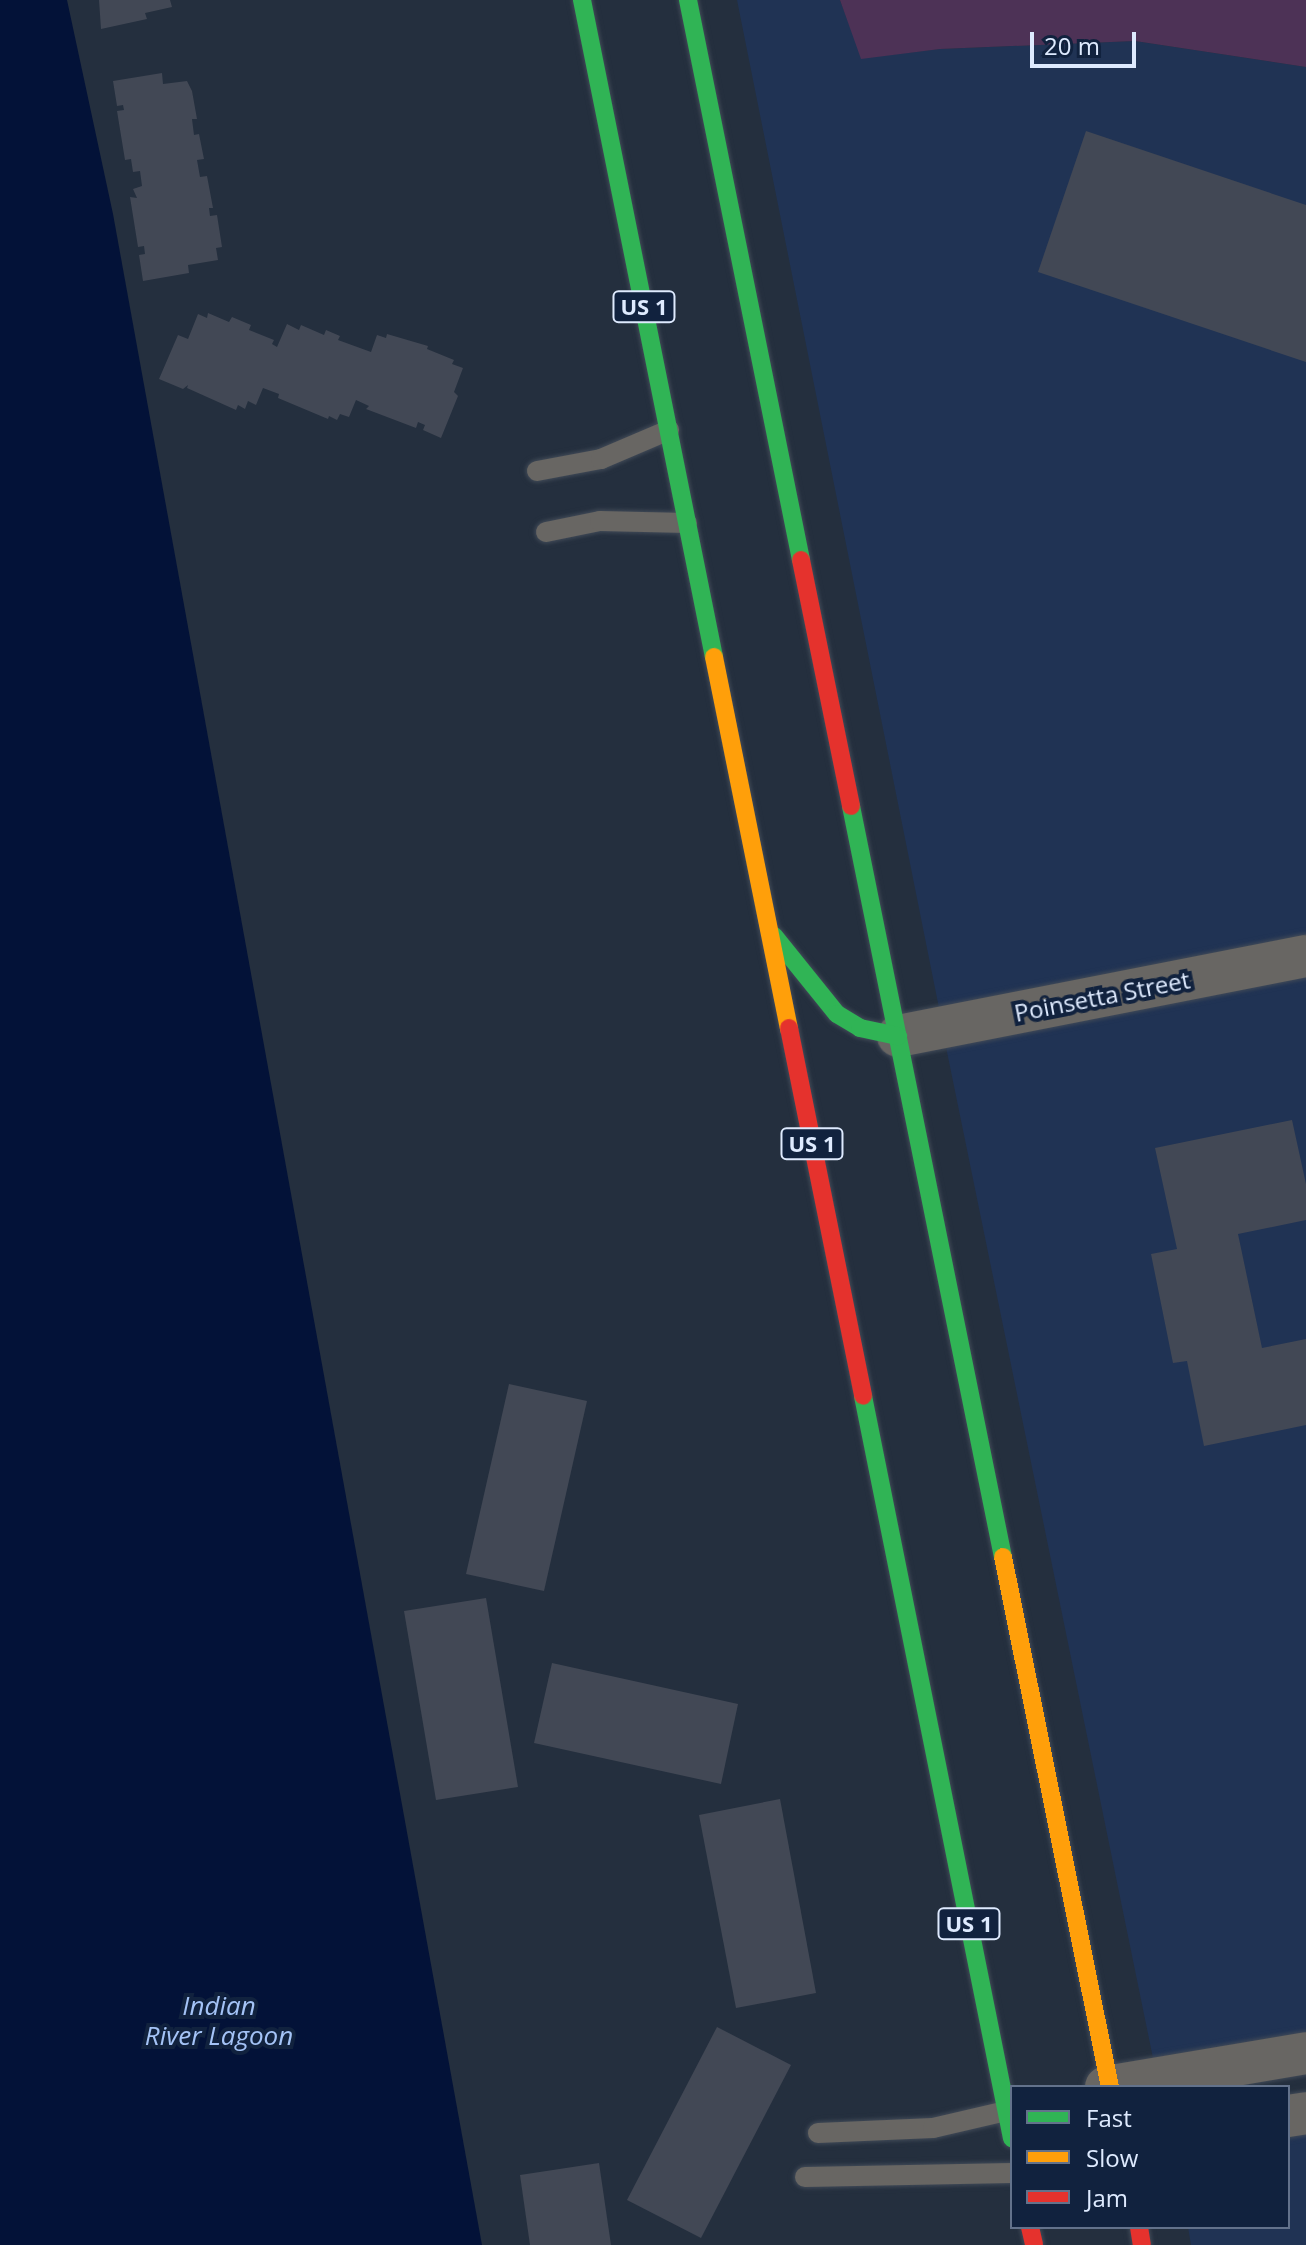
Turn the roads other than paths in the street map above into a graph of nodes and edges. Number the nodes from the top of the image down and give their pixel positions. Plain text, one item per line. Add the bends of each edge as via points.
1 (582, 0) edge
2 (688, 0) edge
3 (669, 430) junction
4 (537, 471) dead end
5 (687, 523) junction
6 (546, 532) dead end
7 (770, 931) junction
8 (1306, 956) edge
9 (898, 1036) junction
10 (1306, 2053) edge
11 (1109, 2085) edge
12 (1121, 2085) edge
13 (1010, 2119) edge
14 (818, 2133) dead end
15 (1010, 2173) edge
16 (805, 2177) dead end

1 - 3 main road, US 1
2 - 9 main road
3 - 4 lane via 601,459
3 - 5 main road, US 1
5 - 6 lane via 600,521
5 - 7 main road, US 1
7 - 9 main road via 837,1014 860,1028
7 - 13 main road, US 1
8 - 9 street, Poinsetta Street
9 - 11 main road
10 - 12 street
13 - 14 lane
15 - 16 lane

